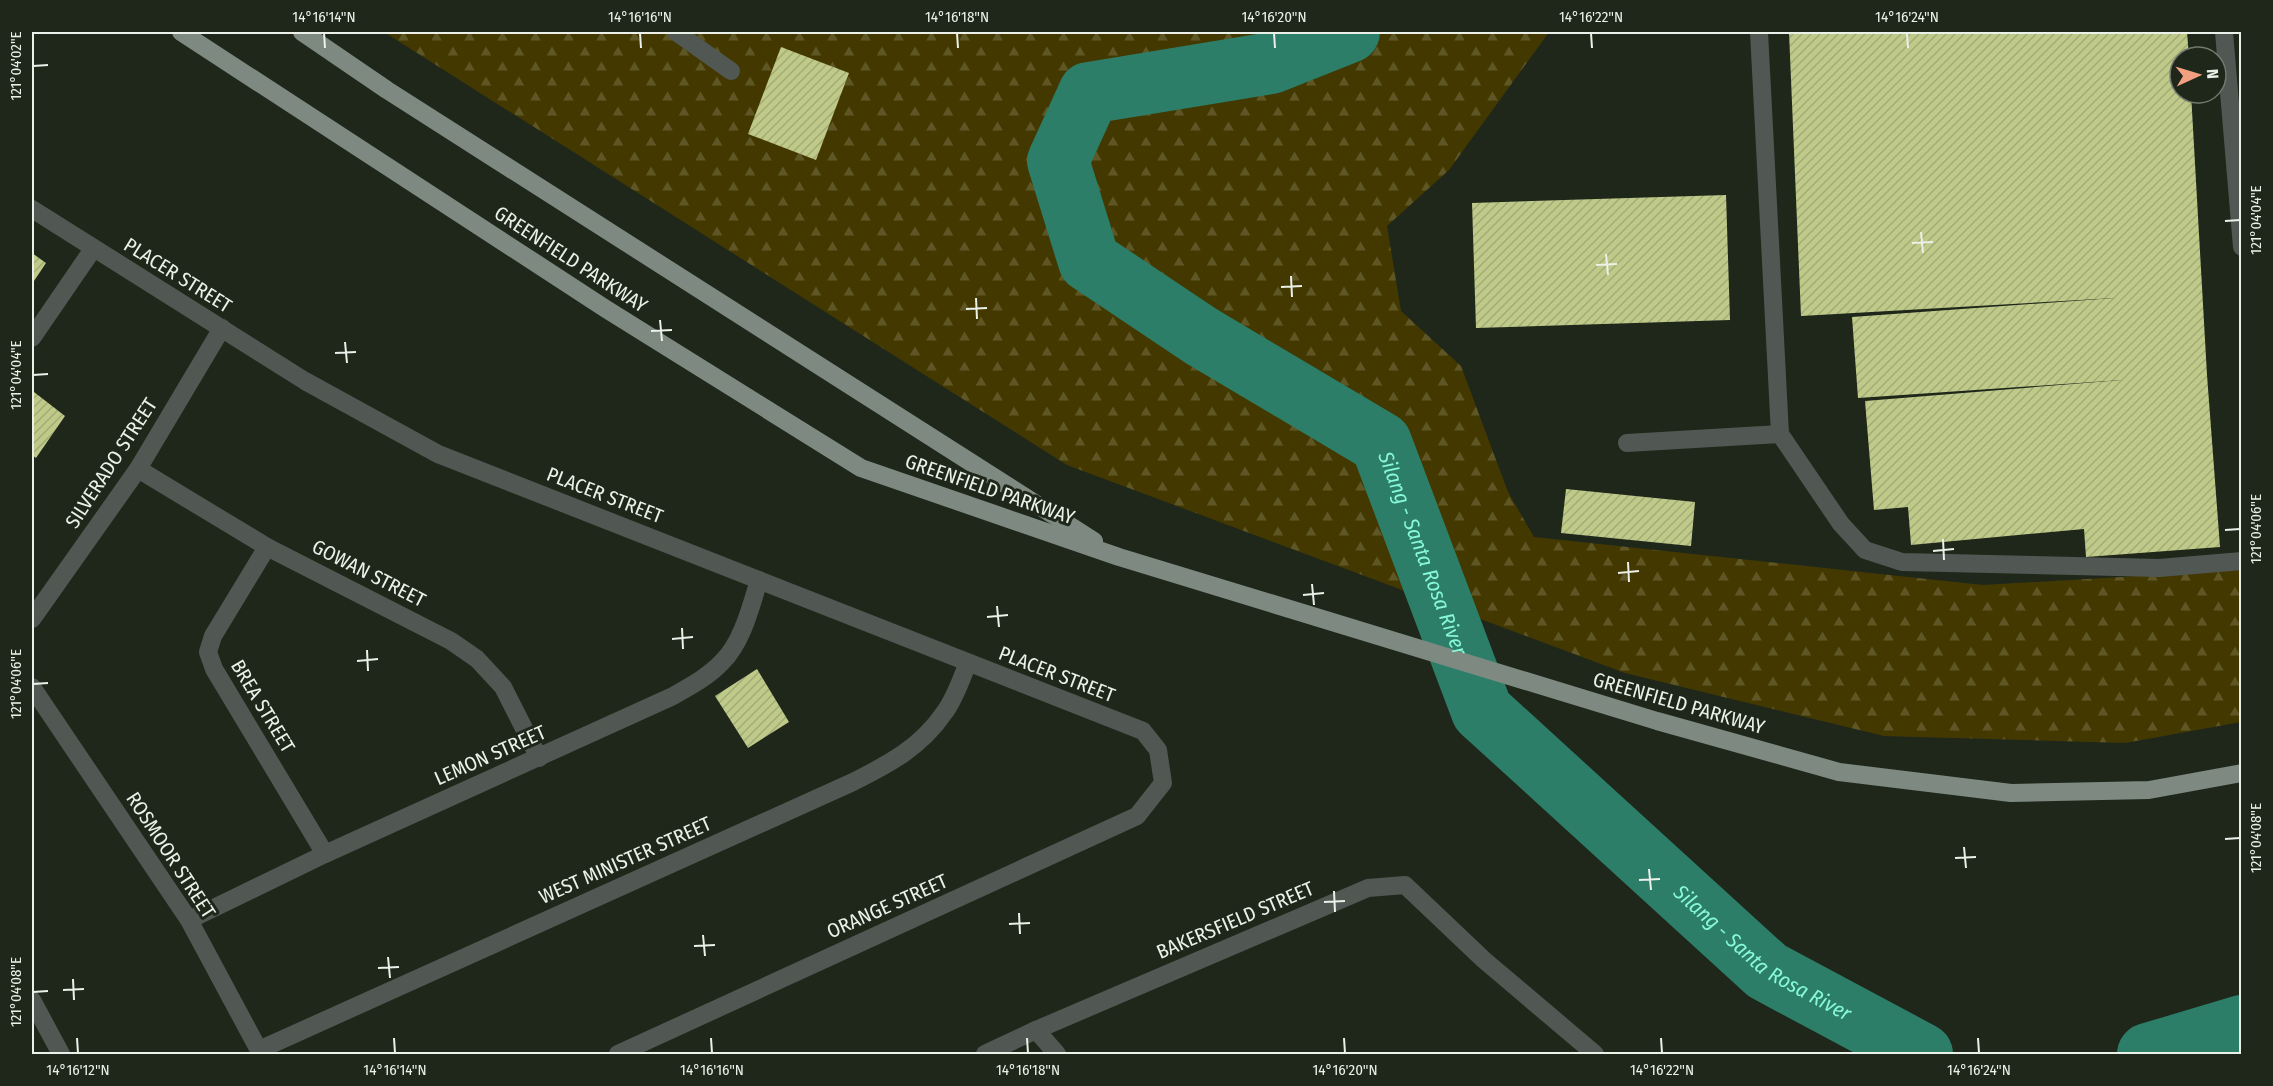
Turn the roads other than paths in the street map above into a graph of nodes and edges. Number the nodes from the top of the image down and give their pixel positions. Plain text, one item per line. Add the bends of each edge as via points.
1 (181, 32) edge
2 (302, 32) edge
3 (676, 32) edge
4 (1759, 32) edge
5 (2224, 32) edge
6 (731, 71) dead end
7 (32, 209) edge
8 (2241, 247) edge
9 (93, 249) junction
10 (222, 328) junction
11 (32, 338) edge
12 (1780, 434) junction
13 (1628, 443) dead end
14 (138, 469) junction
15 (267, 547) junction
16 (1119, 557) junction
17 (2241, 561) edge
18 (759, 580) junction
19 (32, 619) edge
20 (968, 663) junction
21 (32, 687) edge
22 (539, 758) junction
23 (2241, 773) edge
24 (1162, 783) joint
25 (325, 854) junction
26 (189, 920) junction
27 (32, 1000) edge
28 (1035, 1030) junction
29 (260, 1052) edge
30 (61, 1054) edge
31 (618, 1054) edge
32 (985, 1054) edge
33 (1057, 1054) edge
34 (1595, 1054) edge

1 - 16 main road, GREENFIELD PARKWAY via 606,309 861,468
2 - 16 main road, GREENFIELD PARKWAY
3 - 6 street
4 - 12 street
5 - 8 street
7 - 9 street, PLACER STREET
9 - 10 street, PLACER STREET
9 - 11 street
10 - 14 street, SILVERADO STREET
10 - 18 street, PLACER STREET via 305,381 438,454
12 - 13 street
12 - 17 street via 1841,524 1865,550 1902,562 2159,568
14 - 15 street, GOWAN STREET
14 - 19 street, SILVERADO STREET
15 - 22 street, GOWAN STREET via 451,641 477,659 503,687
15 - 25 street, BREA STREET via 213,636 208,652 214,669
16 - 23 main road, GREENFIELD PARKWAY via 1657,721 1839,772 2011,793 2149,790
18 - 20 street, PLACER STREET
18 - 22 street, LEMON STREET via 743,628 724,661 671,697
20 - 24 street, PLACER STREET via 1143,731 1158,750
20 - 29 street, WEST MINISTER STREET via 945,712 922,740 894,762
21 - 26 street, ROSMOOR STREET
22 - 25 street, LEMON STREET
24 - 31 street, ORANGE STREET via 1137,816
25 - 26 street, LEMON STREET
26 - 29 street, ROSMOOR STREET
27 - 30 street
28 - 32 street, BAKERSFIELD STREET
28 - 33 street
28 - 34 street, BAKERSFIELD STREET via 1368,888 1405,885 1484,960

